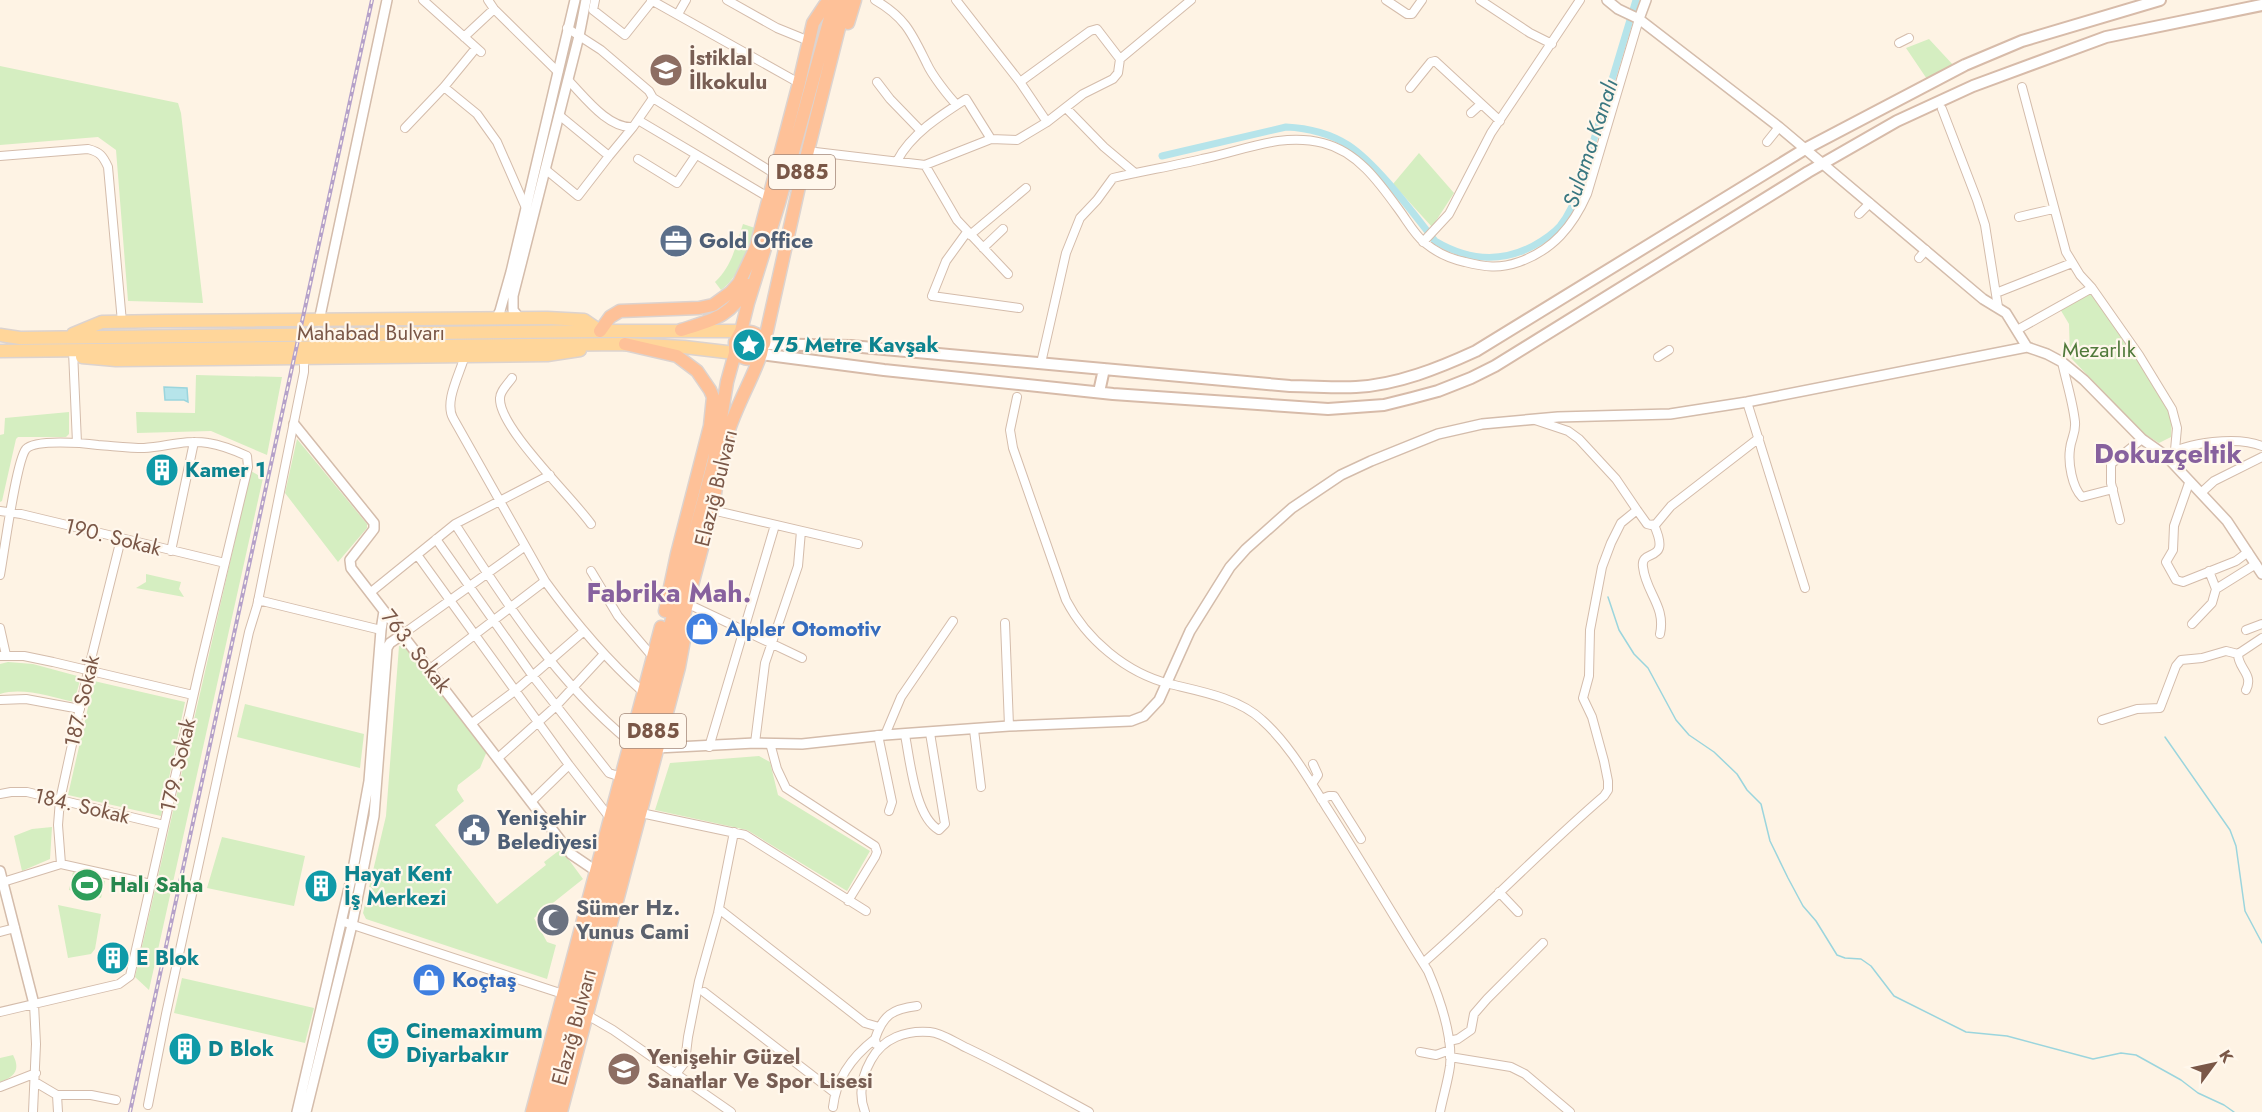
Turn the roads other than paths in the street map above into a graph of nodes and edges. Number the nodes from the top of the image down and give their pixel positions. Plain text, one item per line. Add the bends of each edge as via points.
1 (387, 0) edge
2 (423, 0) edge
3 (488, 0) edge
4 (574, 0) edge
5 (586, 0) edge
6 (596, 0) edge
7 (652, 0) edge
8 (686, 0) edge
9 (727, 0) edge
10 (846, 0) edge
11 (855, 0) edge
12 (875, 0) edge
13 (956, 0) edge
14 (1191, 0) edge
15 (1386, 0) edge
16 (1422, 0) edge
17 (1480, 0) edge
18 (1580, 0) edge
19 (1607, 0) edge
20 (1646, 0) edge
21 (2160, 0) edge
22 (828, 2) edge
23 (2262, 4) edge
24 (494, 9) junction
25 (678, 14) junction
26 (1637, 18) junction
27 (567, 28) junction
28 (579, 36) junction
29 (464, 37) junction
30 (1909, 38) dead end
31 (809, 41) junction
32 (1552, 44) junction
33 (1899, 44) dead end
34 (1120, 58) junction
35 (823, 69) junction
36 (558, 72) junction
37 (567, 81) junction
38 (800, 82) junction
39 (877, 82) dead end
40 (1020, 82) junction
41 (444, 87) junction
42 (2022, 87) dead end
43 (1410, 88) dead end
44 (652, 98) junction
45 (1481, 104) junction
46 (957, 105) junction
47 (1067, 109) junction
48 (1942, 109) dead end
49 (1471, 113) dead end
50 (559, 115) junction
51 (1500, 121) junction
52 (1047, 123) junction
53 (636, 124) junction
54 (1779, 127) junction
55 (405, 128) dead end
56 (921, 131) junction
57 (991, 139) junction
58 (1767, 142) dead end
59 (1805, 149) junction
60 (807, 151) junction
61 (696, 155) junction
62 (0, 156) edge
63 (609, 156) junction
64 (638, 159) dead end
65 (897, 162) junction
66 (926, 165) junction
67 (1823, 165) junction
68 (545, 169) junction
69 (1135, 173) junction
70 (775, 174) junction
71 (1026, 188) dead end
72 (768, 197) junction
73 (1870, 203) junction
74 (526, 208) junction
75 (2053, 209) junction
76 (1859, 214) dead end
77 (2019, 217) dead end
78 (1003, 229) dead end
79 (968, 233) junction
80 (1428, 238) junction
81 (983, 248) junction
82 (762, 258) junction
83 (2072, 263) junction
84 (1008, 274) dead end
85 (2092, 288) junction
86 (1996, 293) junction
87 (1998, 307) junction
88 (1019, 308) dead end
89 (496, 319) junction
90 (520, 319) junction
91 (319, 321) junction
92 (122, 322) junction
93 (600, 330) junction
94 (681, 330) junction
95 (708, 330) junction
96 (2017, 330) junction
97 (741, 331) junction
98 (0, 335) edge
99 (66, 337) junction
100 (626, 344) junction
101 (2027, 347) junction
102 (762, 349) junction
103 (1669, 350) dead end
104 (0, 351) edge
105 (73, 351) junction
106 (703, 351) junction
107 (735, 354) junction
108 (465, 356) junction
109 (1658, 357) dead end
110 (304, 358) junction
111 (2062, 362) junction
112 (1041, 363) junction
113 (1104, 369) junction
114 (512, 378) dead end
115 (727, 382) junction
116 (745, 389) junction
117 (1099, 392) junction
118 (1017, 397) dead end
119 (1747, 402) junction
120 (1530, 419) junction
121 (294, 424) junction
122 (1759, 438) junction
123 (2142, 439) junction
124 (194, 442) junction
125 (77, 443) junction
126 (2262, 446) edge
127 (2175, 450) junction
128 (2166, 456) junction
129 (2262, 457) edge
130 (550, 475) junction
131 (2189, 483) junction
132 (2113, 489) junction
133 (2202, 492) junction
134 (502, 501) junction
135 (712, 510) junction
136 (1637, 510) junction
137 (0, 511) edge
138 (11, 512) junction
139 (2120, 520) dead end
140 (455, 524) junction
141 (591, 524) dead end
142 (775, 525) junction
143 (1654, 525) junction
144 (801, 531) junction
145 (121, 539) junction
146 (436, 539) junction
147 (858, 544) dead end
148 (524, 547) junction
149 (689, 550) junction
150 (171, 551) junction
151 (2248, 552) junction
152 (418, 556) junction
153 (225, 562) junction
154 (2256, 564) junction
155 (591, 572) dead end
156 (2209, 572) junction
157 (487, 574) junction
158 (2262, 574) edge
159 (0, 575) edge
160 (545, 581) junction
161 (469, 586) junction
162 (1805, 588) dead end
163 (2216, 589) junction
164 (371, 592) junction
165 (448, 599) junction
166 (258, 600) junction
167 (686, 603) junction
168 (509, 608) junction
169 (384, 611) junction
170 (664, 617) junction
171 (492, 621) junction
172 (953, 621) dead end
173 (1005, 623) dead end
174 (2192, 624) dead end
175 (2262, 624) edge
176 (0, 628) edge
177 (381, 630) junction
178 (2246, 630) dead end
179 (584, 631) junction
180 (744, 632) junction
181 (403, 634) junction
182 (1660, 634) dead end
183 (476, 635) junction
184 (2262, 638) edge
185 (771, 644) junction
186 (604, 654) junction
187 (2238, 654) junction
188 (3, 655) edge
189 (652, 656) junction
190 (801, 658) dead end
191 (549, 660) junction
192 (430, 669) junction
193 (88, 671) junction
194 (532, 675) junction
195 (1167, 683) junction
196 (573, 688) junction
197 (516, 690) junction
198 (2246, 690) dead end
199 (643, 692) junction
200 (194, 695) junction
201 (0, 700) edge
202 (555, 707) junction
203 (80, 709) junction
204 (2102, 720) dead end
205 (472, 723) junction
206 (539, 723) junction
207 (1009, 726) junction
208 (974, 730) junction
209 (930, 733) junction
210 (881, 735) junction
211 (905, 735) junction
212 (630, 742) junction
213 (756, 743) junction
214 (770, 743) junction
215 (709, 747) junction
216 (657, 748) junction
217 (498, 758) junction
218 (569, 765) junction
219 (1313, 765) dead end
220 (621, 777) junction
221 (1311, 784) junction
222 (981, 787) dead end
223 (0, 795) edge
224 (1321, 799) junction
225 (60, 800) junction
226 (532, 801) junction
227 (889, 811) dead end
228 (640, 813) junction
229 (610, 818) junction
230 (164, 825) junction
231 (734, 832) junction
232 (1361, 839) dead end
233 (61, 864) junction
234 (0, 871) edge
235 (596, 871) junction
236 (3, 882) junction
237 (151, 884) junction
238 (1498, 892) junction
239 (848, 901) junction
240 (719, 909) junction
241 (866, 911) dead end
242 (1518, 912) dead end
243 (341, 921) junction
244 (352, 925) junction
245 (15, 928) junction
246 (0, 932) edge
247 (1543, 943) dead end
248 (1424, 963) junction
249 (704, 992) dead end
250 (563, 994) junction
251 (34, 1004) junction
252 (917, 1006) dead end
253 (0, 1012) edge
254 (587, 1015) junction
255 (879, 1028) junction
256 (874, 1039) junction
257 (880, 1049) junction
258 (1449, 1049) junction
259 (1420, 1052) dead end
260 (36, 1073) junction
261 (676, 1074) junction
262 (35, 1082) junction
263 (0, 1087) edge
264 (835, 1093) junction
265 (57, 1095) junction
266 (116, 1100) dead end
267 (148, 1105) dead end
268 (833, 1107) dead end
269 (33, 1112) edge
270 (58, 1112) edge
271 (297, 1112) edge
272 (306, 1112) edge
273 (532, 1112) edge
274 (541, 1112) edge
275 (552, 1112) edge
276 (561, 1112) edge
277 (731, 1112) edge
278 (865, 1112) edge
279 (1089, 1112) edge
280 (1440, 1112) edge
281 (1570, 1112) edge

1 - 91 street
2 - 29 street
3 - 24 street
4 - 27 street
5 - 28 street
6 - 7 street via 592,10 625,35
7 - 25 street
8 - 25 street
9 - 31 street
10 - 35 highway, Elazığ Bulvarı / D885
11 - 35 highway via 847,28
12 - 46 street via 912,32 927,65
13 - 40 street
14 - 34 street
15 - 16 street via 1407,14 1412,14
17 - 32 street
18 - 32 street
19 - 26 street
20 - 26 street
21 - 59 main road via 2022,41 1965,65
22 - 31 highway via 813,23
22 - 35 highway via 816,39
23 - 67 main road via 2106,37 2049,56 1897,121
24 - 29 street
24 - 36 street
25 - 38 street
26 - 54 street
26 - 80 street via 1590,187 1567,231 1532,257 1491,268 1440,253
27 - 28 street
27 - 36 street
28 - 37 street
28 - 44 street via 601,50
29 - 41 street via 479,50
30 - 33 street
31 - 38 highway
32 - 51 street
34 - 40 street via 1097,28
34 - 47 street via 1113,79 1083,94
35 - 60 highway, Elazığ Bulvarı / D885
35 - 82 highway, Elazığ Bulvarı / D885
36 - 74 street
37 - 50 street
37 - 53 street via 606,117 625,128
38 - 70 highway
39 - 56 street
40 - 52 street
41 - 55 street
41 - 74 street via 477,114 497,142
42 - 75 street
43 - 45 street via 1435,62
44 - 53 street
44 - 70 street
45 - 49 street
45 - 51 street
46 - 56 street
46 - 57 street via 968,100
47 - 52 street
47 - 69 street
48 - 86 street via 1977,200 1989,243
50 - 63 street
50 - 68 street
51 - 80 street via 1449,214
52 - 57 street via 1017,140
53 - 61 street
53 - 63 street
54 - 58 street
54 - 59 street
56 - 65 street via 902,150
57 - 66 street
59 - 67 street
59 - 113 main road via 1486,346 1432,370 1357,387 1290,386
60 - 65 street
60 - 102 highway, Elazığ Bulvarı / D885
61 - 64 street via 677,183
61 - 72 street
62 - 92 street via 88,149 104,157
63 - 68 street via 578,196
65 - 66 street
66 - 79 street
67 - 73 street
67 - 117 main road via 1495,366 1438,392 1384,405 1328,409
68 - 90 street via 513,296 513,310
69 - 80 street via 1274,141 1324,143 1360,163
69 - 112 street via 1113,178 1080,218 1066,253
70 - 72 highway
71 - 79 street
72 - 93 highway via 756,247 745,272 722,300 699,308 620,311
73 - 76 street
73 - 87 street via 1922,254
74 - 89 street
75 - 77 street
75 - 83 street
78 - 81 street
79 - 81 street
79 - 88 street via 946,261 932,296
81 - 84 street
82 - 94 highway via 732,309 718,319
82 - 97 highway, Elazığ Bulvarı / D885
83 - 85 street
83 - 86 street
85 - 96 street
85 - 127 street via 2172,409 2177,428
86 - 87 street
87 - 96 street
89 - 90 main road
89 - 91 main road
90 - 93 main road via 584,320
91 - 92 main road
92 - 99 main road via 102,322
93 - 94 main road, Mahabad Bulvarı
93 - 99 main road, Mahabad Bulvarı
94 - 95 main road, Mahabad Bulvarı
95 - 97 main road, Mahabad Bulvarı
95 - 106 main road via 718,341
96 - 101 street
97 - 102 highway via 755,333 762,339
97 - 107 highway via 735,342
98 - 99 main road, Mahabad Bulvarı
100 - 105 main road, Mahabad Bulvarı
100 - 106 main road, Mahabad Bulvarı
100 - 108 main road via 547,355
100 - 170 highway via 677,356 697,371 713,397 710,426
101 - 111 street
101 - 119 street
102 - 107 highway via 755,358 747,360
102 - 112 main road via 851,346
102 - 116 highway, Elazığ Bulvarı / D885
102 - 117 main road via 884,370
103 - 109 street
104 - 105 main road, Mahabad Bulvarı
105 - 110 main road via 80,357 116,360
105 - 125 street
106 - 107 main road, Mahabad Bulvarı
107 - 115 highway, Elazığ Bulvarı / D885
108 - 110 main road
108 - 134 street via 449,411
110 - 121 street
111 - 123 street
111 - 132 street via 2075,419 2076,434 2070,447 2076,491 2082,497
112 - 113 main road
113 - 117 main road
114 - 130 street via 501,394 505,415
115 - 116 highway via 734,372 743,373 747,377
115 - 149 highway, Elazığ Bulvarı / D885 via 714,461
116 - 135 highway, Elazığ Bulvarı / D885 via 726,438
118 - 195 street via 1010,430 1013,448 1066,600 1089,634 1110,652 1126,665
119 - 120 street via 1670,414
119 - 122 street
120 - 136 street via 1568,431 1579,439 1616,478
120 - 195 street via 1438,434 1341,475 1292,508 1230,567 1190,631
121 - 164 street, 763. Sokak via 374,523 371,534 350,560 351,568
121 - 166 street
122 - 143 street via 1671,506
122 - 162 street
123 - 128 street
123 - 132 street via 2111,464
124 - 125 street via 144,448
124 - 150 street
124 - 153 street, 179. Sokak via 206,442 247,456 248,467
125 - 138 street via 28,447 23,454
126 - 127 street via 2240,441
127 - 128 street
128 - 131 street
129 - 133 street via 2214,481
130 - 134 street
130 - 141 street
131 - 133 street
131 - 156 street via 2174,526 2173,550 2166,562 2176,580 2183,582
132 - 139 street
133 - 151 street
134 - 140 street
134 - 148 street
135 - 142 street
135 - 167 highway, Elazığ Bulvarı / D885
136 - 143 street via 1647,524
136 - 238 street via 1621,523 1602,567 1590,630 1589,676 1583,698 1604,760 1608,790
137 - 138 street, 190. Sokak
138 - 145 street, 190. Sokak
138 - 159 street
140 - 146 street
140 - 157 street
142 - 144 street
142 - 180 street
143 - 182 street via 1660,548 1642,565 1661,614
144 - 147 street
144 - 185 street via 798,566
145 - 150 street, 190. Sokak
145 - 193 street, 187. Sokak
146 - 152 street
146 - 161 street
148 - 157 street
148 - 160 street
149 - 170 highway
149 - 274 highway, Elazığ Bulvarı / D885
150 - 153 street, 190. Sokak
151 - 154 street
151 - 156 street
152 - 164 street
152 - 165 street
153 - 200 street, 179. Sokak
154 - 158 street
154 - 163 street
155 - 189 street via 618,616
156 - 163 street
157 - 161 street
157 - 168 street
160 - 168 street
160 - 179 street
161 - 165 street
161 - 171 street
163 - 174 street via 2212,603
164 - 169 street, 763. Sokak
165 - 181 street
165 - 183 street
166 - 177 street
166 - 267 street
167 - 180 street
167 - 216 highway via 679,667
167 - 275 highway, Elazığ Bulvarı / D885
168 - 171 street
168 - 191 street
169 - 177 street
169 - 181 street, 763. Sokak
170 - 189 highway
171 - 183 street
171 - 194 street
172 - 210 street via 906,688
173 - 207 street
175 - 178 street
176 - 188 street
177 - 243 street via 369,782
179 - 186 street
179 - 191 street
180 - 185 street
180 - 215 street
181 - 192 street, 763. Sokak
181 - 244 street via 387,648 374,816
183 - 192 street
183 - 197 street
184 - 187 street
185 - 190 street
185 - 213 street via 760,687
186 - 196 street
186 - 199 street
187 - 198 street via 2248,674
187 - 204 street via 2226,651 2185,658 2176,666 2160,708
188 - 193 street
189 - 199 highway
191 - 194 street
191 - 196 street
192 - 205 street, 763. Sokak
193 - 200 street
193 - 203 street, 187. Sokak
194 - 197 street
194 - 202 street
195 - 207 street via 1153,708 1131,721
195 - 221 street via 1207,692 1252,711 1296,760
196 - 202 street
196 - 212 street
197 - 205 street
197 - 206 street
199 - 212 highway
200 - 230 street, 179. Sokak
201 - 203 street via 26,699
202 - 206 street
202 - 220 street via 609,773
203 - 225 street, 187. Sokak
205 - 217 street, 763. Sokak
206 - 217 street
206 - 218 street
207 - 208 street
208 - 209 street
208 - 222 street
209 - 211 street
209 - 211 street via 945,824 939,830 931,824 921,804
210 - 211 street
210 - 214 street via 802,744
210 - 227 street via 892,802
212 - 220 highway
213 - 214 street
213 - 215 street
214 - 239 street via 786,788 875,846 875,857
215 - 216 street
216 - 228 highway
217 - 226 street, 763. Sokak
218 - 226 street
218 - 229 street
219 - 221 street via 1318,775
220 - 229 highway
221 - 224 street
223 - 225 street, 184. Sokak via 27,792
224 - 232 street via 1334,796
224 - 248 street
225 - 230 street, 184. Sokak
225 - 233 street, 187. Sokak
226 - 235 street, 763. Sokak via 571,855
228 - 231 street
228 - 254 highway
229 - 235 highway
230 - 237 street, 179. Sokak
231 - 239 street via 745,835
231 - 240 street
233 - 236 street
233 - 237 street
234 - 236 street
235 - 250 highway
236 - 245 street
237 - 251 street, 179. Sokak via 130,976 119,984
238 - 242 street
238 - 248 street
239 - 241 street
240 - 255 street via 866,1023
240 - 261 street via 699,981 685,1062
243 - 244 street
243 - 271 street
244 - 250 street
244 - 272 street
245 - 246 street
245 - 251 street
247 - 258 street via 1487,999 1474,1014 1472,1030
248 - 258 street via 1434,983
249 - 264 street
250 - 273 highway
251 - 253 street, 179. Sokak
251 - 260 street
252 - 255 street via 888,1015
254 - 261 street
254 - 276 highway
255 - 256 street
256 - 257 street
256 - 264 street via 857,1053
257 - 278 street via 866,1070 861,1090
257 - 279 street via 905,1032 932,1032
258 - 259 street via 1436,1055
258 - 280 street
258 - 281 street via 1525,1074
260 - 262 street
260 - 263 street
261 - 277 street
262 - 265 street
262 - 269 street
264 - 268 street
265 - 266 street
265 - 270 street

